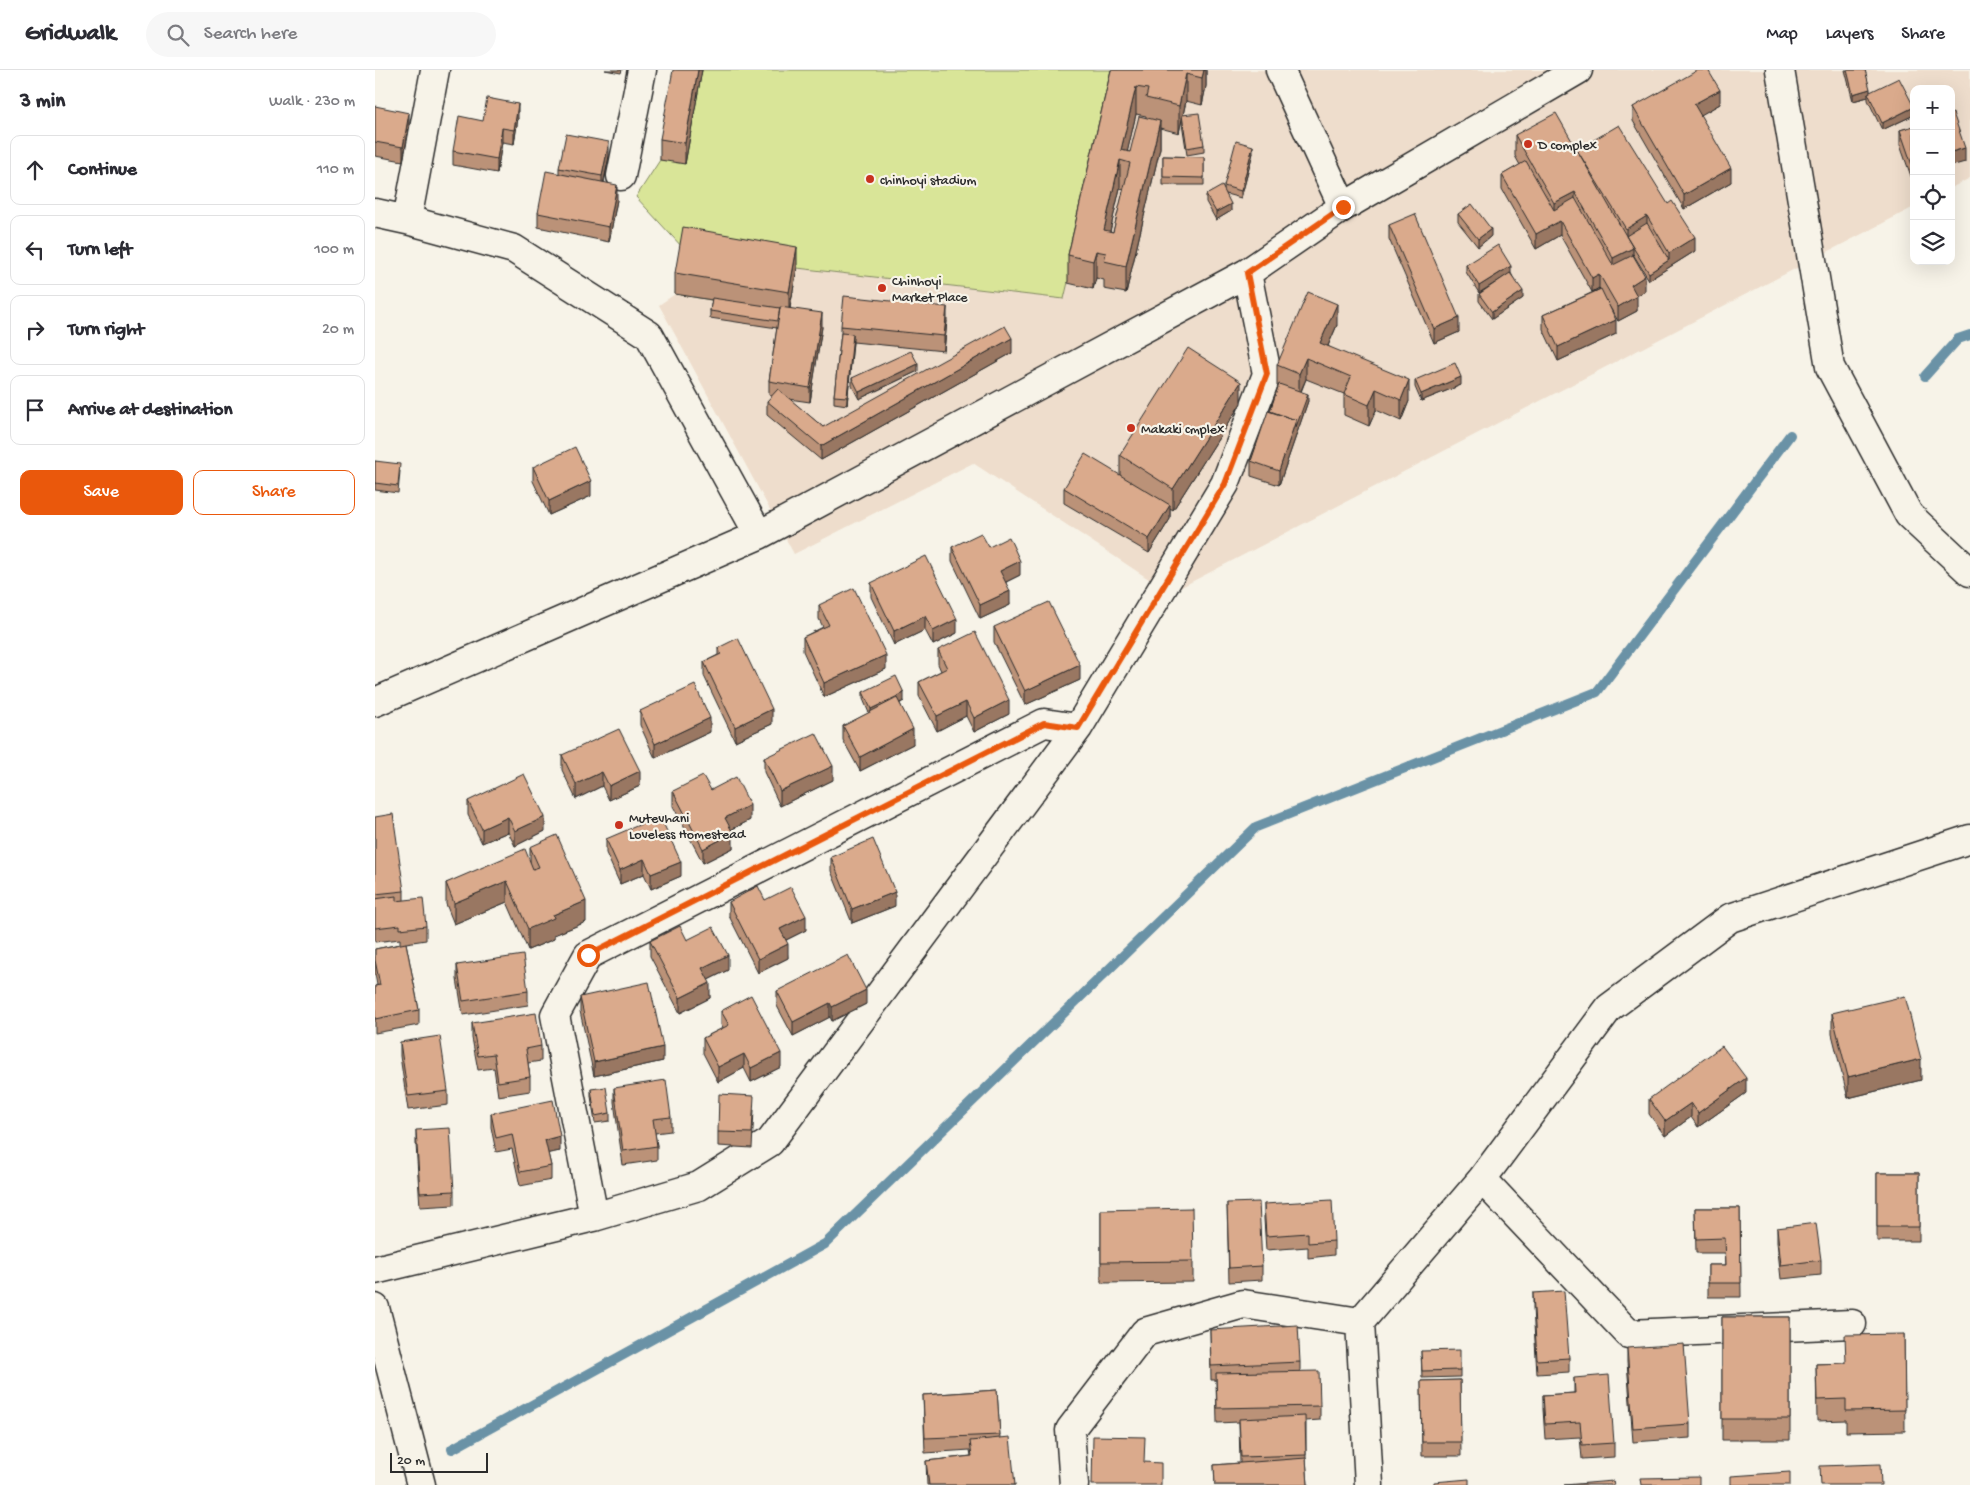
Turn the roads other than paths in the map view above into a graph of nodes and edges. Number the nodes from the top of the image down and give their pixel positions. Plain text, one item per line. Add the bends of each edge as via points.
1 (435, 70) edge
2 (642, 70) edge
3 (1280, 70) edge
4 (1578, 70) edge
5 (1780, 70) edge
6 (621, 176) dead end
7 (1343, 207) junction
8 (375, 213) edge
9 (407, 220) junction
10 (1247, 273) junction
11 (759, 535) junction
12 (1970, 572) edge
13 (375, 702) edge
14 (1078, 728) junction
15 (1970, 839) edge
16 (1482, 1179) junction
17 (594, 1216) junction
18 (375, 1270) edge
19 (375, 1308) edge
20 (1360, 1322) junction
21 (1852, 1324) dead end
22 (421, 1485) edge
23 (1074, 1485) edge
24 (1369, 1485) edge

1 - 9 street
2 - 6 street
3 - 7 street
4 - 7 street
5 - 12 street via 1830,367 1909,514
7 - 10 street
8 - 9 street
9 - 11 street via 514,249 649,335
10 - 11 street
10 - 14 street via 1267,374 1225,484
11 - 13 street
14 - 17 street via 770,1142 699,1186
14 - 17 street via 1044,723 588,955 555,1015
15 - 16 street via 1730,918 1609,1008
16 - 20 street
16 - 21 street via 1629,1334
17 - 18 street
19 - 22 street
20 - 23 street via 1243,1304 1145,1332 1070,1430
20 - 24 street

